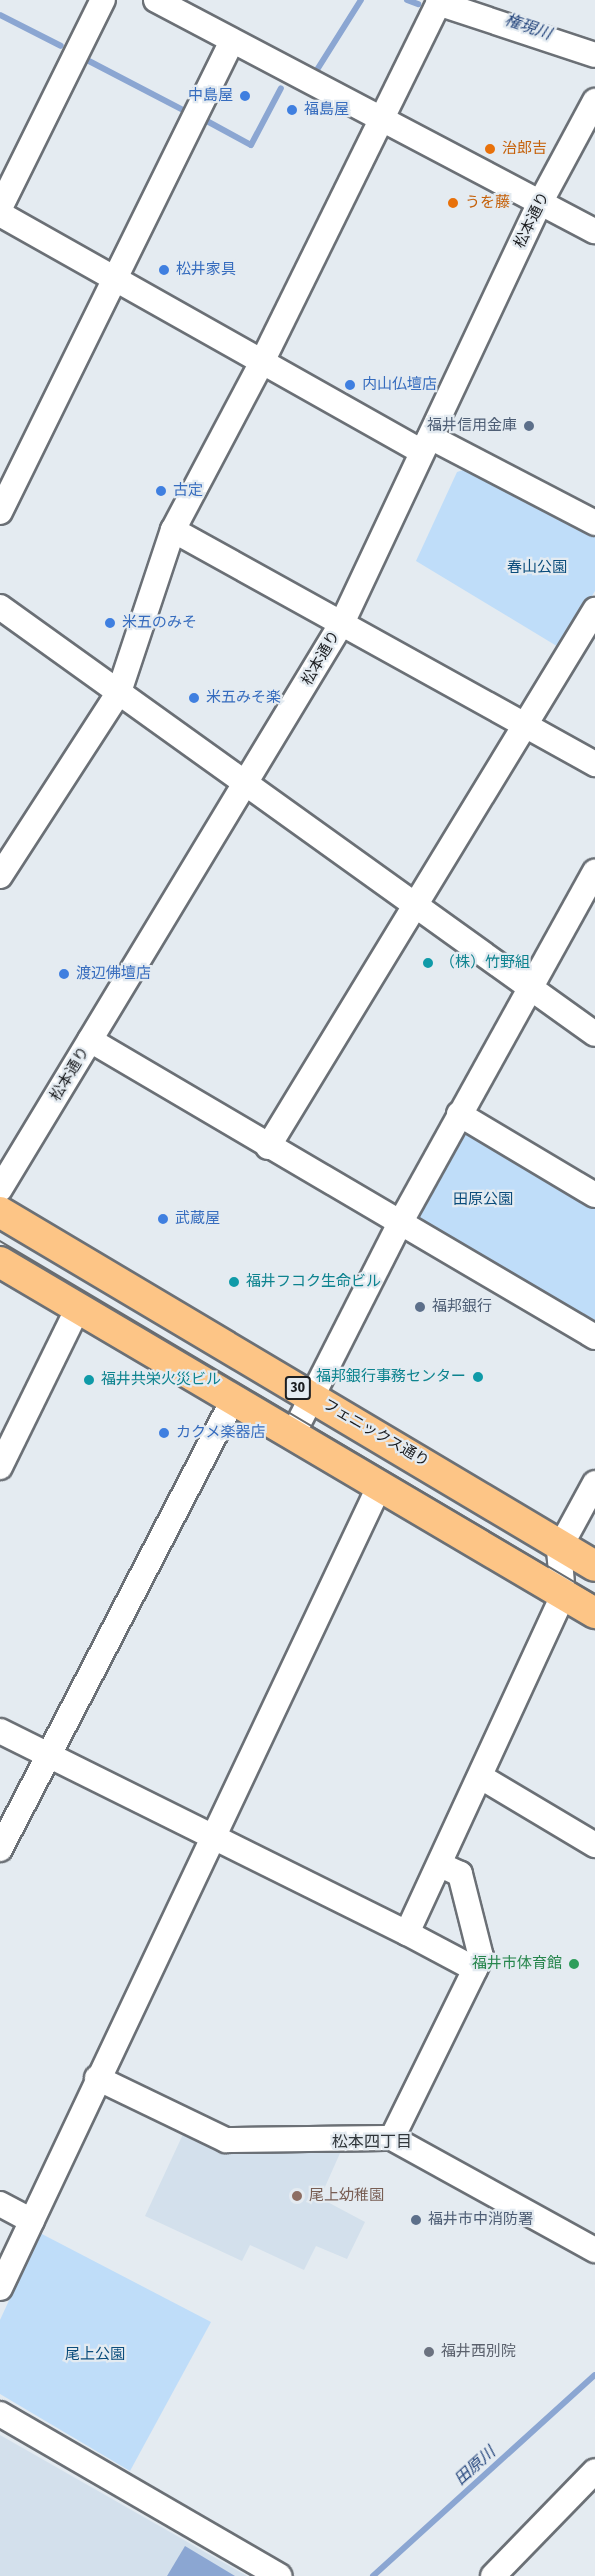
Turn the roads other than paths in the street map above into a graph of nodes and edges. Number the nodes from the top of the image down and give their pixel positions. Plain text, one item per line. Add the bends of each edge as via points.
1 (103, 0) edge
2 (156, 0) edge
3 (439, 2) edge
4 (232, 41) junction
5 (595, 55) edge
6 (595, 101) edge
7 (378, 119) junction
8 (540, 203) junction
9 (0, 208) edge
10 (0, 214) edge
11 (595, 231) edge
12 (114, 279) junction
13 (261, 364) junction
14 (426, 445) junction
15 (0, 512) edge
16 (595, 523) edge
17 (173, 530) junction
18 (0, 608) edge
19 (595, 610) edge
20 (343, 621) junction
21 (119, 692) junction
22 (525, 724) junction
23 (595, 764) edge
24 (249, 782) junction
25 (595, 872) edge
26 (0, 876) edge
27 (414, 906) junction
28 (528, 988) junction
29 (595, 1034) edge
30 (90, 1040) junction
31 (459, 1114) junction
32 (268, 1147) junction
33 (0, 1189) edge
34 (595, 1195) edge
35 (0, 1212) edge
36 (399, 1225) junction
37 (0, 1262) edge
38 (78, 1308) junction
39 (595, 1337) edge
40 (312, 1396) junction
41 (232, 1402) junction
42 (292, 1436) junction
43 (0, 1467) edge
44 (595, 1483) edge
45 (379, 1486) junction
46 (560, 1544) junction
47 (595, 1566) edge
48 (563, 1595) junction
49 (595, 1613) edge
50 (0, 1731) edge
51 (49, 1755) junction
52 (481, 1777) junction
53 (213, 1835) junction
54 (595, 1845) edge
55 (0, 1849) edge
56 (441, 1864) junction
57 (407, 1933) junction
58 (475, 1969) junction
59 (97, 2078) junction
60 (392, 2138) junction
61 (0, 2204) edge
62 (32, 2221) junction
63 (595, 2250) edge
64 (0, 2288) edge
65 (0, 2414) edge
66 (595, 2471) edge
67 (280, 2576) edge
68 (493, 2576) edge

1 - 9 street
2 - 4 street
3 - 5 street
3 - 7 street
4 - 7 street
4 - 12 street
6 - 8 street, 松本通り
7 - 8 street
7 - 13 street
8 - 11 street
8 - 14 street, 松本通り
10 - 12 street
12 - 13 street
12 - 15 street
13 - 14 street
13 - 17 street
14 - 16 street
14 - 20 street, 松本通り
17 - 20 street
17 - 21 street
18 - 21 street
19 - 22 street
20 - 22 street
20 - 24 street, 松本通り
21 - 24 street
21 - 26 street
22 - 23 street
22 - 27 street
24 - 27 street
24 - 30 street, 松本通り
25 - 28 street
27 - 28 street
27 - 32 street
28 - 29 street
28 - 31 street
30 - 32 street
30 - 33 street, 松本通り
31 - 34 street
31 - 36 street
32 - 36 street
35 - 40 main road, フェニックス通り / 30
36 - 39 street
36 - 40 street
37 - 38 main road
38 - 41 main road
38 - 43 street
40 - 42 street
40 - 46 main road, フェニックス通り / 30
41 - 42 main road
41 - 51 street
42 - 45 main road
44 - 46 street
45 - 48 main road
45 - 53 street
46 - 47 main road, フェニックス通り / 30
46 - 48 street
48 - 49 main road
48 - 52 street
50 - 51 street
51 - 53 street
51 - 55 street
52 - 54 street
52 - 56 street
53 - 57 street
53 - 59 street
56 - 57 street
56 - 58 street via 460,1874 482,1953
57 - 58 street
58 - 60 street
59 - 60 street via 226,2140
59 - 62 street
60 - 63 street
61 - 62 street
62 - 64 street
65 - 67 street
66 - 68 street

